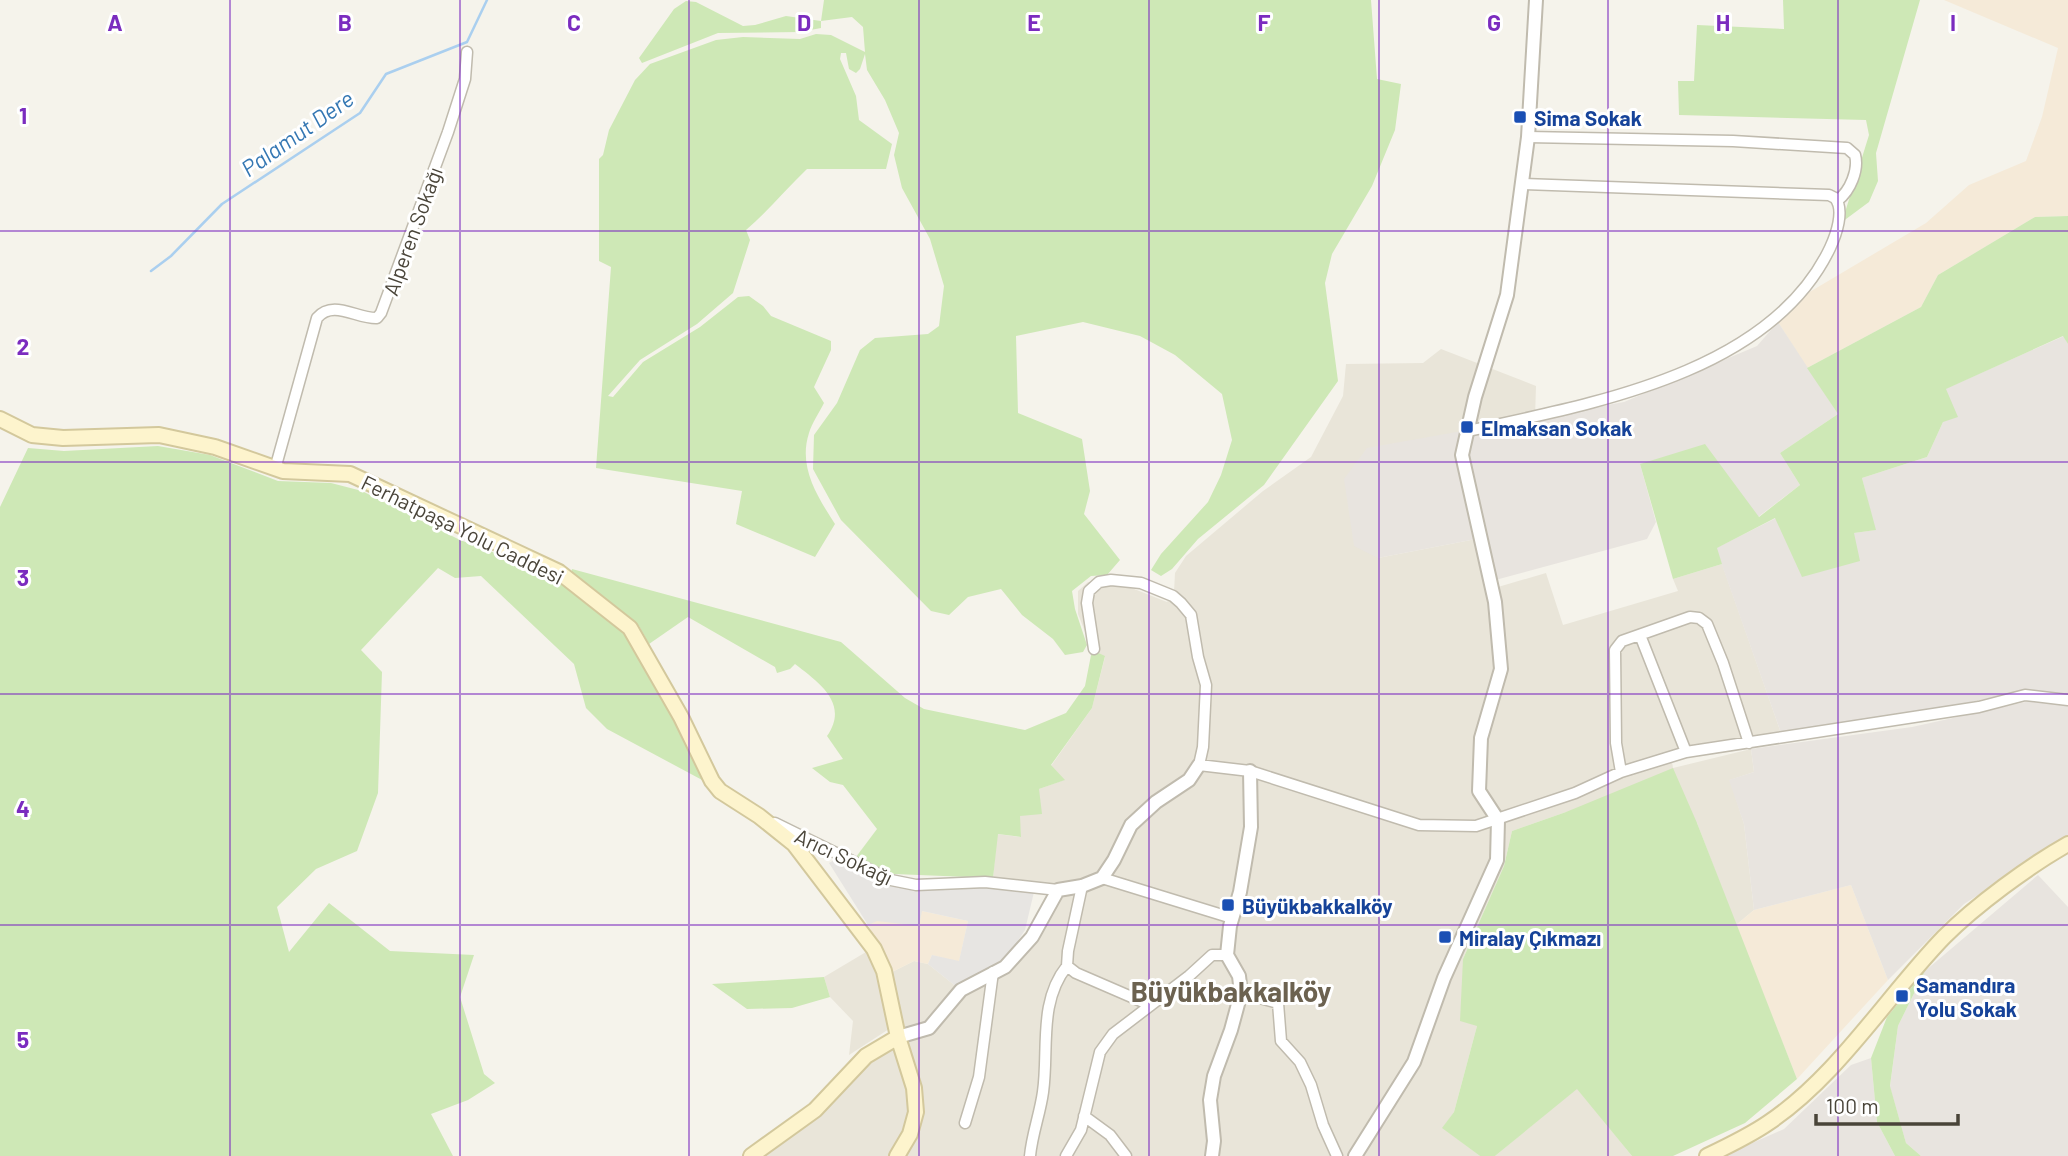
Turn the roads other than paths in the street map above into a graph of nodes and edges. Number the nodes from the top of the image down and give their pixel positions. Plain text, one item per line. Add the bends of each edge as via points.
1 (1536, 0) edge
2 (467, 52) dead end
3 (1528, 137) junction
4 (1523, 184) junction
5 (1838, 200) junction
6 (0, 419) edge
7 (1468, 431) junction
8 (275, 469) junction
9 (1640, 635) junction
10 (1094, 649) dead end
11 (2068, 700) edge
12 (1749, 743) junction
13 (1686, 752) junction
14 (1199, 765) junction
15 (1250, 771) junction
16 (1621, 772) junction
17 (759, 816) junction
18 (1498, 820) junction
19 (2068, 844) edge
20 (1102, 878) junction
21 (1082, 886) junction
22 (1058, 890) junction
23 (1232, 918) junction
24 (1227, 956) junction
25 (1067, 966) junction
26 (993, 972) junction
27 (1241, 993) junction
28 (1150, 1005) junction
29 (898, 1037) junction
30 (1084, 1116) junction
31 (965, 1123) dead end
32 (751, 1156) edge
33 (897, 1156) edge
34 (1030, 1156) edge
35 (1066, 1156) edge
36 (1126, 1156) edge
37 (1212, 1156) edge
38 (1337, 1156) edge
39 (1355, 1156) edge
40 (1707, 1156) edge

1 - 3 street
2 - 8 street, Alperen Sokağı via 465,79 453,118 381,313 370,318 336,309 317,318
3 - 4 street
3 - 5 street via 1847,148 1857,164 1848,191
4 - 5 street via 1829,195
4 - 7 street via 1507,295
5 - 7 street via 1835,233 1827,254 1792,301 1745,340 1629,391
6 - 8 main road, Ferhatpaşa Yolu Caddesi via 32,435 159,435 215,447
7 - 18 street via 1462,455 1495,602 1501,669 1481,738 1479,790
8 - 17 main road, Ferhatpaşa Yolu Caddesi via 350,474 559,572 630,628 712,781
9 - 12 street via 1690,617 1704,621
9 - 13 street
9 - 16 street via 1622,641 1615,653 1616,743
10 - 14 street via 1087,603 1099,582 1141,583 1172,596 1191,615 1206,685
11 - 12 street via 2025,695 1979,708
12 - 13 street
13 - 16 street
14 - 15 street
14 - 20 street via 1189,780 1130,825
15 - 18 street via 1419,825 1476,826
15 - 23 street via 1251,827
16 - 18 street
17 - 22 street, Arıcı Sokağı via 891,880 916,885 985,882
17 - 29 main road, Ferhatpaşa Yolu Caddesi via 794,844 873,949 884,971
18 - 39 street via 1496,860 1444,978 1414,1062
19 - 40 main road via 1989,898 1946,935 1789,1108
20 - 21 street
20 - 23 street
21 - 22 street
21 - 25 street
22 - 26 street via 1032,937 1005,967
23 - 24 street
24 - 27 street via 1239,976
24 - 28 street via 1212,955
25 - 28 street
25 - 34 street via 1046,1021 1043,1091
26 - 29 street via 961,990 929,1028
26 - 31 street via 979,1077
27 - 37 street via 1214,1076
27 - 38 street via 1278,1003 1281,1041 1306,1074
28 - 30 street via 1113,1034 1100,1052
29 - 32 main road via 866,1056 815,1110
29 - 33 main road, Ferhatpaşa Yolu Caddesi via 914,1088 916,1112
30 - 35 street
30 - 36 street via 1111,1135

